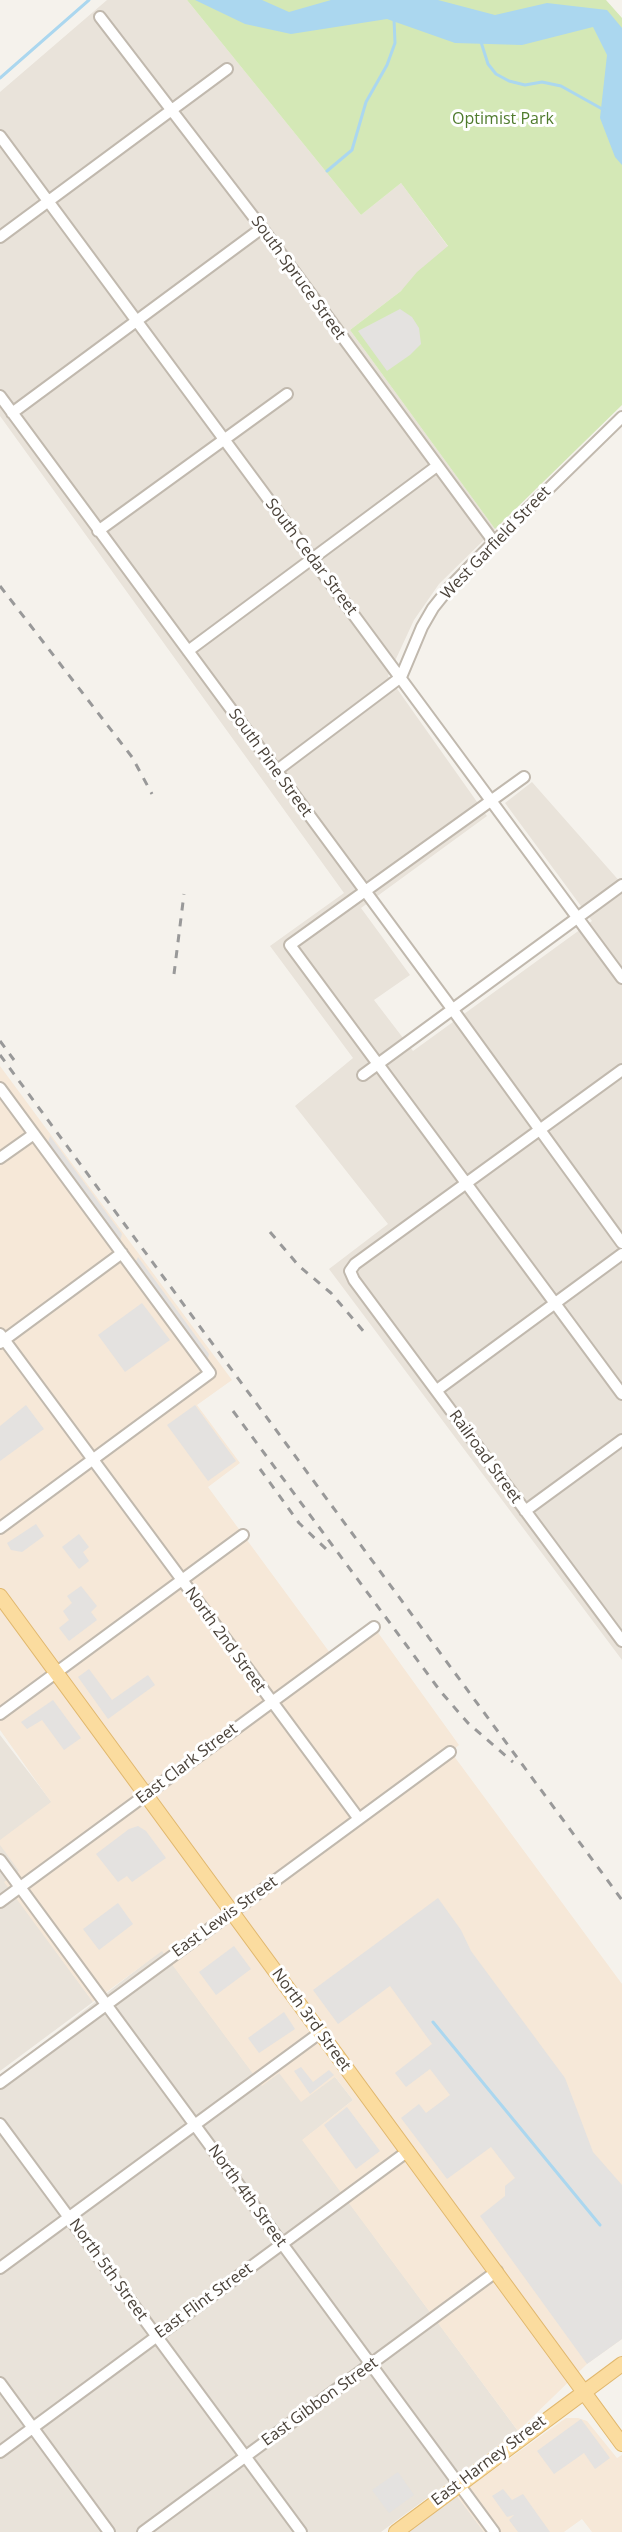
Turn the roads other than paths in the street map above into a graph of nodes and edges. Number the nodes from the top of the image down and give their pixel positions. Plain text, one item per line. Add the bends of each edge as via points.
1 (100, 17) dead end
2 (227, 69) dead end
3 (172, 109) junction
4 (0, 136) edge
5 (48, 202) junction
6 (262, 228) junction
7 (0, 237) edge
8 (136, 321) junction
9 (287, 394) dead end
10 (0, 396) edge
11 (12, 413) junction
12 (622, 417) edge
13 (224, 439) junction
14 (437, 466) junction
15 (98, 531) junction
16 (494, 542) junction
17 (312, 560) junction
18 (188, 651) junction
19 (401, 677) junction
20 (276, 771) junction
21 (524, 777) dead end
22 (490, 800) junction
23 (622, 885) edge
24 (364, 892) junction
25 (578, 918) junction
26 (622, 978) edge
27 (453, 1010) junction
28 (378, 1064) junction
29 (622, 1070) edge
30 (363, 1075) dead end
31 (0, 1088) edge
32 (540, 1129) junction
33 (34, 1134) junction
34 (0, 1158) edge
35 (466, 1184) junction
36 (622, 1243) edge
37 (122, 1253) junction
38 (622, 1254) edge
39 (554, 1303) junction
40 (1, 1339) edge
41 (437, 1390) junction
42 (622, 1394) edge
43 (622, 1440) edge
44 (93, 1460) junction
45 (525, 1511) junction
46 (0, 1528) edge
47 (243, 1535) dead end
48 (181, 1580) junction
49 (0, 1596) edge
50 (618, 1625) edge
51 (374, 1627) dead end
52 (622, 1641) edge
53 (56, 1672) junction
54 (270, 1702) junction
55 (0, 1714) edge
56 (450, 1752) dead end
57 (146, 1795) junction
58 (358, 1819) junction
59 (0, 1860) edge
60 (20, 1887) junction
61 (0, 1902) edge
62 (232, 1912) junction
63 (106, 2005) junction
64 (321, 2032) junction
65 (0, 2083) edge
66 (0, 2124) edge
67 (195, 2125) junction
68 (408, 2151) junction
69 (69, 2217) junction
70 (282, 2244) junction
71 (0, 2268) edge
72 (497, 2271) junction
73 (156, 2336) junction
74 (371, 2364) junction
75 (622, 2364) edge
76 (0, 2383) edge
77 (583, 2391) junction
78 (33, 2428) junction
79 (622, 2444) edge
80 (0, 2452) edge
81 (245, 2457) junction
82 (458, 2484) junction
83 (110, 2532) edge
84 (143, 2532) edge
85 (301, 2532) edge
86 (396, 2532) edge
87 (494, 2532) edge

1 - 3 street, South Spruce Street
2 - 3 street
3 - 5 street
3 - 6 street, South Spruce Street
4 - 5 street, South Cedar Street
5 - 7 street
5 - 8 street, South Cedar Street
6 - 8 street
6 - 14 street, South Spruce Street
8 - 11 street
8 - 13 street, South Cedar Street
9 - 13 street
10 - 11 street, South Pine Street
11 - 15 street, South Pine Street
12 - 16 street, West Garfield Street
13 - 15 street
13 - 17 street, South Cedar Street
14 - 16 street, South Spruce Street
14 - 17 street
15 - 18 street, South Pine Street
16 - 19 street, West Garfield Street via 433,608
17 - 18 street
17 - 19 street, South Cedar Street
18 - 20 street, South Pine Street
19 - 20 street
19 - 22 street, South Cedar Street
20 - 24 street, South Pine Street
21 - 22 street
22 - 24 street
22 - 25 street, South Cedar Street
23 - 25 street
24 - 27 street, South Pine Street
24 - 28 street via 290,945
25 - 26 street, South Cedar Street
25 - 27 street
27 - 28 street
27 - 32 street, South Pine Street
28 - 30 street
28 - 35 street
29 - 32 street
31 - 33 street
32 - 35 street
32 - 36 street, South Pine Street
33 - 34 street
33 - 37 street
35 - 39 street
35 - 41 street, Railroad Street via 355,1264 351,1271
37 - 40 street
37 - 44 street via 210,1373
38 - 39 street
39 - 41 street
39 - 42 street
40 - 44 street, North 2nd Street
41 - 45 street, Railroad Street
43 - 45 street
44 - 46 street
44 - 48 street, North 2nd Street
45 - 50 street, Railroad Street
47 - 48 street
48 - 53 street
48 - 54 street, North 2nd Street
49 - 53 main road, North 3rd Street
50 - 52 street, Railroad Street
51 - 54 street, East Clark Street
53 - 55 street
53 - 57 main road, North 3rd Street
54 - 57 street, East Clark Street
54 - 58 street, North 2nd Street
56 - 58 street, East Lewis Street
57 - 60 street, East Clark Street
57 - 62 main road, North 3rd Street
58 - 62 street, East Lewis Street
59 - 60 street, North 4th Street
60 - 61 street, East Clark Street
60 - 63 street, North 4th Street
62 - 63 street, East Lewis Street
62 - 64 main road, North 3rd Street
63 - 65 street, East Lewis Street
63 - 67 street, North 4th Street
64 - 67 street
64 - 68 main road, North 3rd Street
66 - 69 street, North 5th Street
67 - 69 street
67 - 70 street, North 4th Street
68 - 70 street, East Flint Street
68 - 72 main road, North 3rd Street
69 - 71 street
69 - 73 street, North 5th Street
70 - 73 street, East Flint Street
70 - 74 street, North 4th Street
72 - 74 street, East Gibbon Street
72 - 77 main road, North 3rd Street
73 - 78 street, East Flint Street
73 - 81 street, North 5th Street
74 - 81 street, East Gibbon Street
74 - 82 street, North 4th Street
75 - 77 main road, East Harney Street
76 - 78 street
77 - 79 main road, North 3rd Street
77 - 82 main road, East Harney Street
78 - 80 street, East Flint Street
78 - 83 street
81 - 84 street, East Gibbon Street
81 - 85 street, North 5th Street
82 - 86 main road, East Harney Street
82 - 87 street, North 4th Street

